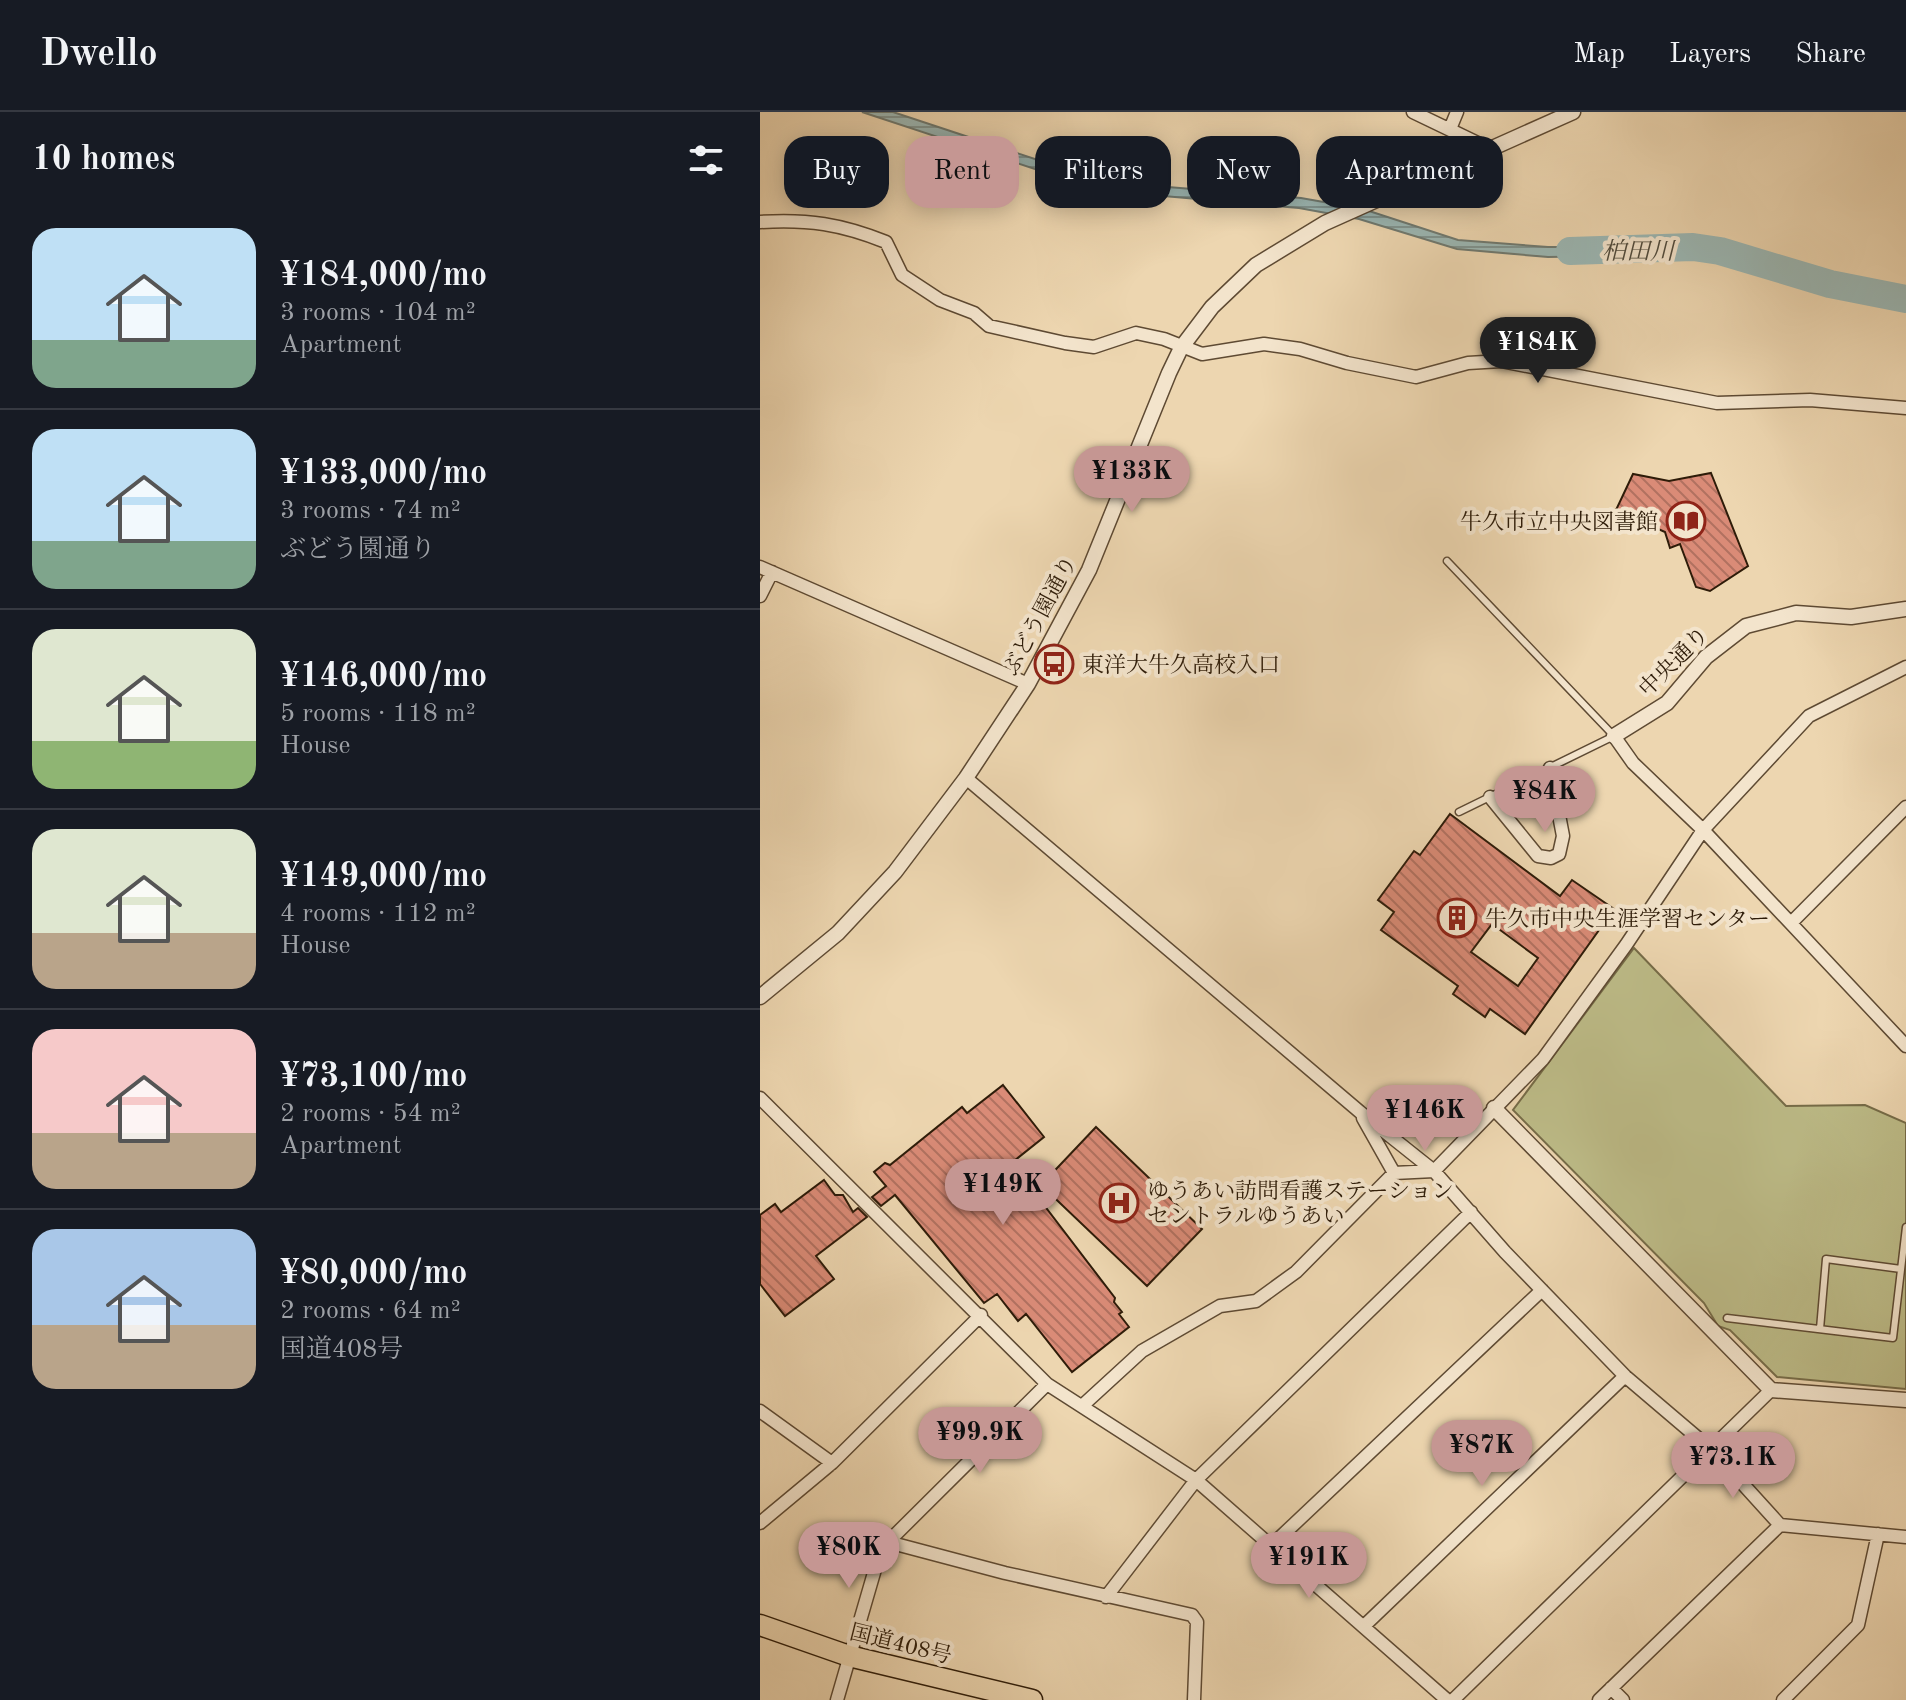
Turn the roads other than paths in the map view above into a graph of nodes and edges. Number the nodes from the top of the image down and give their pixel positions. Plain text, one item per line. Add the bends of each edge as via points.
1 (1413, 112) edge
2 (1457, 112) edge
3 (1573, 112) edge
4 (1450, 129) junction
5 (1464, 136) edge
6 (1503, 143) edge
7 (1358, 208) edge
8 (760, 222) edge
9 (1181, 348) junction
10 (1906, 408) edge
11 (1447, 561) dead end
12 (766, 569) edge
13 (760, 596) edge
14 (1906, 609) edge
15 (1906, 667) edge
16 (1028, 684) junction
17 (1614, 736) junction
18 (1550, 768) junction
19 (966, 778) junction
20 (1490, 797) junction
21 (1906, 807) edge
22 (1459, 812) dead end
23 (1703, 830) junction
24 (1792, 922) junction
25 (760, 997) edge
26 (1906, 1046) edge
27 (760, 1098) edge
28 (1494, 1108) junction
29 (1360, 1112) junction
30 (1434, 1171) junction
31 (1394, 1173) junction
32 (1471, 1212) junction
33 (1906, 1227) edge
34 (1901, 1269) junction
35 (1542, 1290) junction
36 (981, 1315) junction
37 (1727, 1318) dead end
38 (1820, 1329) junction
39 (1625, 1376) junction
40 (1047, 1384) junction
41 (1771, 1390) junction
42 (1906, 1400) edge
43 (1082, 1406) junction
44 (760, 1411) edge
45 (1712, 1450) junction
46 (832, 1463) junction
47 (1196, 1480) junction
48 (760, 1523) edge
49 (1780, 1525) junction
50 (1878, 1534) junction
51 (1906, 1537) edge
52 (888, 1542) junction
53 (1272, 1545) junction
54 (1106, 1597) junction
55 (760, 1625) edge
56 (1364, 1626) junction
57 (849, 1656) junction
58 (1611, 1688) junction
59 (1788, 1699) edge
60 (837, 1700) edge
61 (1032, 1700) edge
62 (1194, 1700) edge
63 (1450, 1700) edge
64 (1599, 1700) edge
65 (1623, 1700) edge

1 - 4 street
2 - 4 street
3 - 6 street, ぶどう園通り
4 - 5 street
7 - 9 street, ぶどう園通り via 1266,258 1212,307
8 - 9 street via 809,219 886,242 902,275 989,326 1094,347 1136,333
9 - 10 street via 1202,354 1276,346 1416,377 1468,363 1501,361 1717,403 1810,400
9 - 16 street, ぶどう園通り via 1089,570
11 - 17 lane
12 - 13 street
12 - 16 street
14 - 17 street, 中央通り via 1851,617 1796,613 1746,626 1706,657 1667,703
15 - 23 street via 1809,716
16 - 19 street, ぶどう園通り
17 - 18 lane
17 - 23 street via 1633,763
18 - 20 lane
18 - 20 street via 1563,836 1559,854 1551,858 1538,856
19 - 25 street, ぶどう園通り via 861,912
19 - 29 street
20 - 22 lane
21 - 24 street
23 - 24 street
23 - 28 street via 1543,1059
24 - 26 street
27 - 36 street
28 - 30 street
28 - 41 street
29 - 30 street
29 - 31 street
30 - 31 street
30 - 32 street
31 - 43 street via 1286,1279 1256,1301 1220,1306 1142,1351
32 - 35 street
32 - 47 street
33 - 34 lane
34 - 38 lane via 1893,1338
34 - 38 lane via 1826,1259
35 - 39 street
35 - 53 street
36 - 40 street
36 - 46 street
37 - 38 lane
39 - 45 street
39 - 56 street
40 - 43 street
40 - 52 street
41 - 42 street
41 - 45 street
43 - 47 street
44 - 46 street
45 - 49 street
45 - 63 street
46 - 48 street
47 - 53 street
47 - 54 street
49 - 50 street
49 - 58 street
50 - 51 street
50 - 59 street via 1858,1625
52 - 54 street
52 - 57 street
53 - 56 street
54 - 62 street via 1192,1615 1197,1622
55 - 57 highway, 国道408号
56 - 63 street
57 - 60 street
57 - 61 highway, 国道408号
58 - 64 street
58 - 65 street

